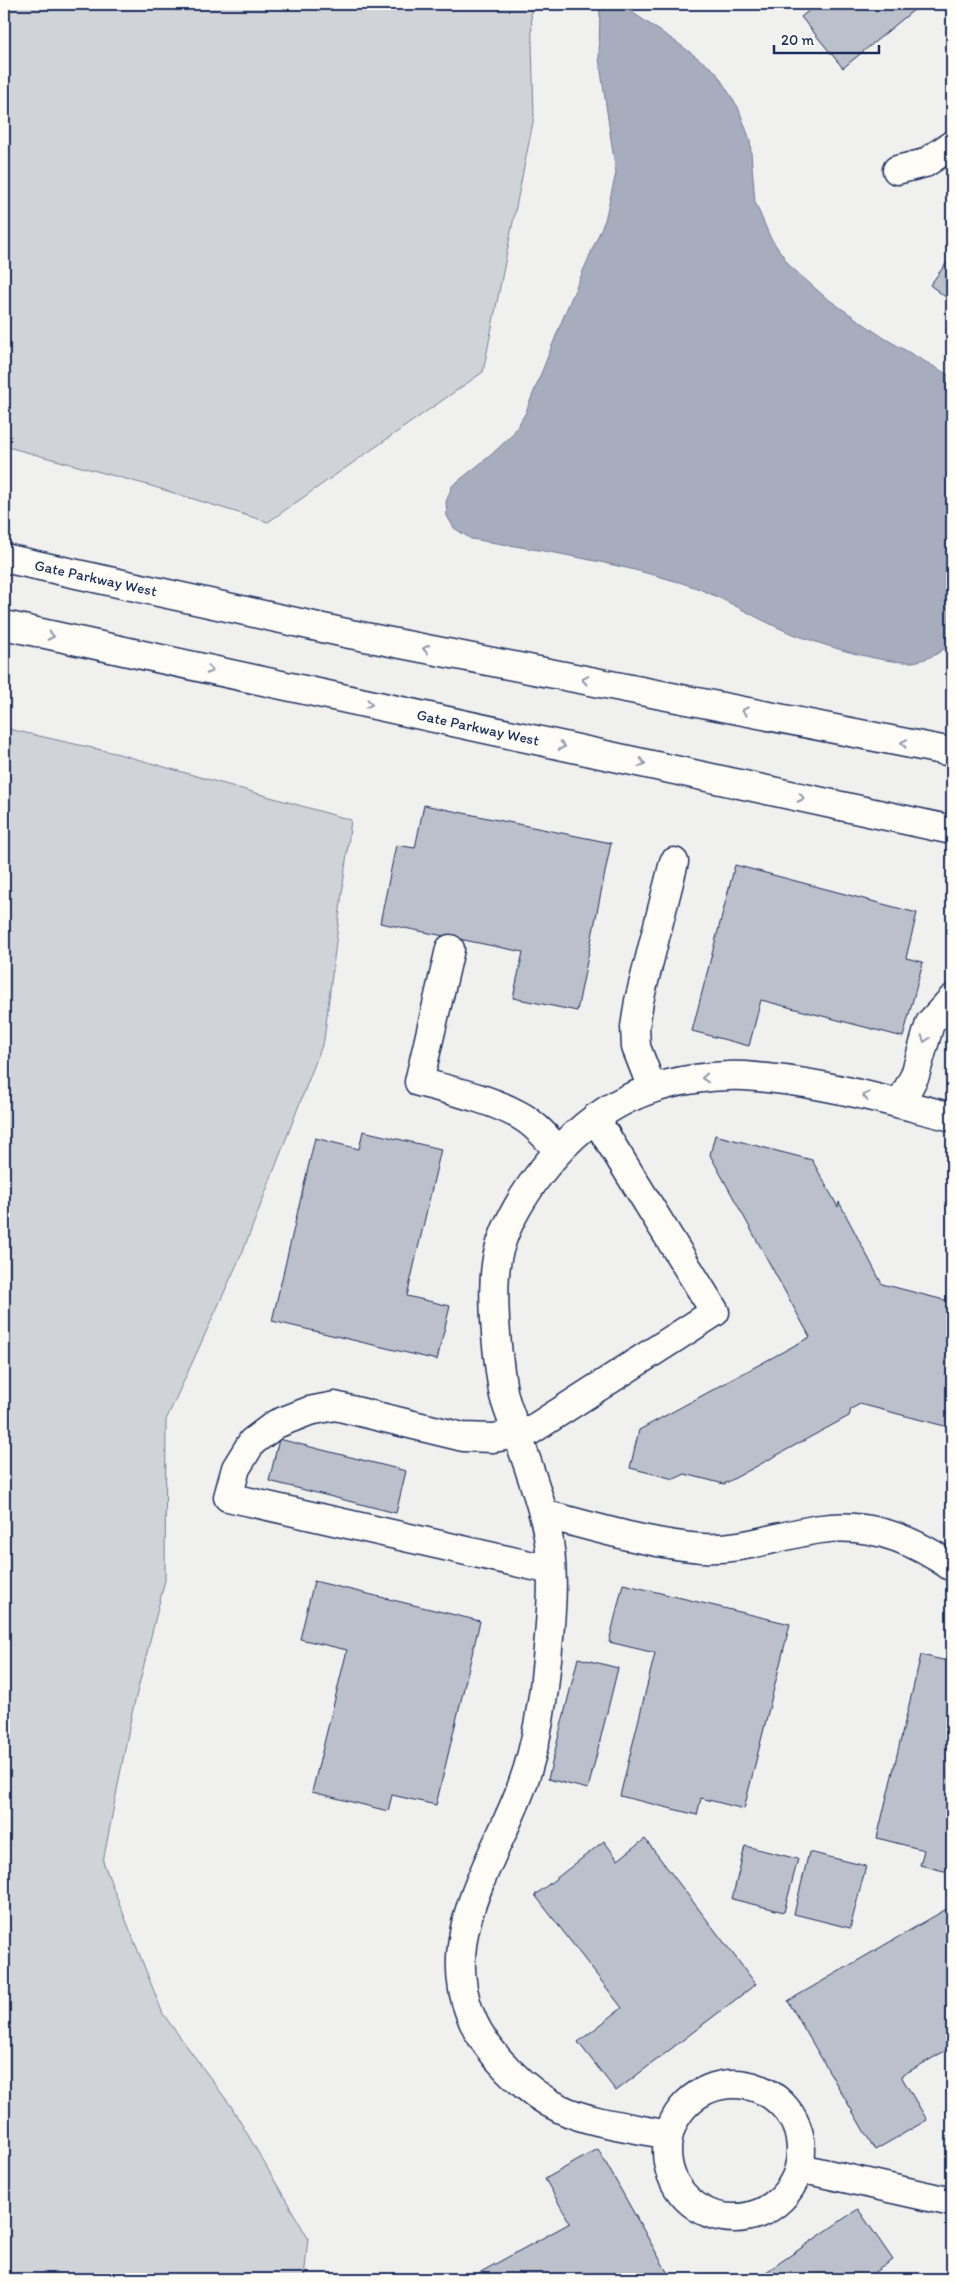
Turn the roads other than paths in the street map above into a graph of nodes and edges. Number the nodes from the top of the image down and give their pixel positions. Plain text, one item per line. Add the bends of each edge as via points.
1 (952, 145) edge
2 (897, 170) dead end
3 (4, 558) edge
4 (4, 625) edge
5 (952, 752) edge
6 (952, 830) edge
7 (674, 862) dead end
8 (450, 949) dead end
9 (952, 1000) edge
10 (652, 1088) junction
11 (900, 1104) junction
12 (951, 1109) edge
13 (594, 1118) junction
14 (559, 1151) junction
15 (518, 1436) junction
16 (543, 1514) junction
17 (952, 1567) edge
18 (551, 1570) junction
19 (668, 2135) junction
20 (800, 2168) junction
21 (952, 2202) edge

1 - 2 street via 925,163
5 -> 3 street, Gate Parkway West via 350,634
4 -> 6 street, Gate Parkway West
7 - 10 street via 639,1001 636,1027 636,1046
8 - 14 street via 419,1082 483,1099 520,1115
9 -> 11 street via 930,1023 915,1074
11 -> 10 street via 789,1080 732,1075 690,1079
10 - 13 street
11 - 12 street
13 - 14 street
13 - 15 street via 715,1312
14 - 15 street via 525,1195 509,1222 498,1252 494,1283 501,1368 504,1394
15 - 16 street
15 - 18 street via 463,1437 336,1406 310,1411 276,1424 252,1442 236,1468 228,1497
16 - 17 street via 622,1534 704,1548 738,1545 822,1528 862,1529 890,1534 916,1544
16 - 18 street
18 - 19 street via 546,1664 535,1732 525,1777 512,1813 465,1921 461,1944 462,1987 472,2020 484,2040 516,2078 539,2096 562,2110
19 - 20 street via 671,2177 682,2194 698,2208 718,2217 739,2218 759,2214 778,2203
19 - 20 street via 678,2113 694,2097 715,2086 739,2084 762,2090 781,2103 795,2122 801,2144
20 - 21 street

